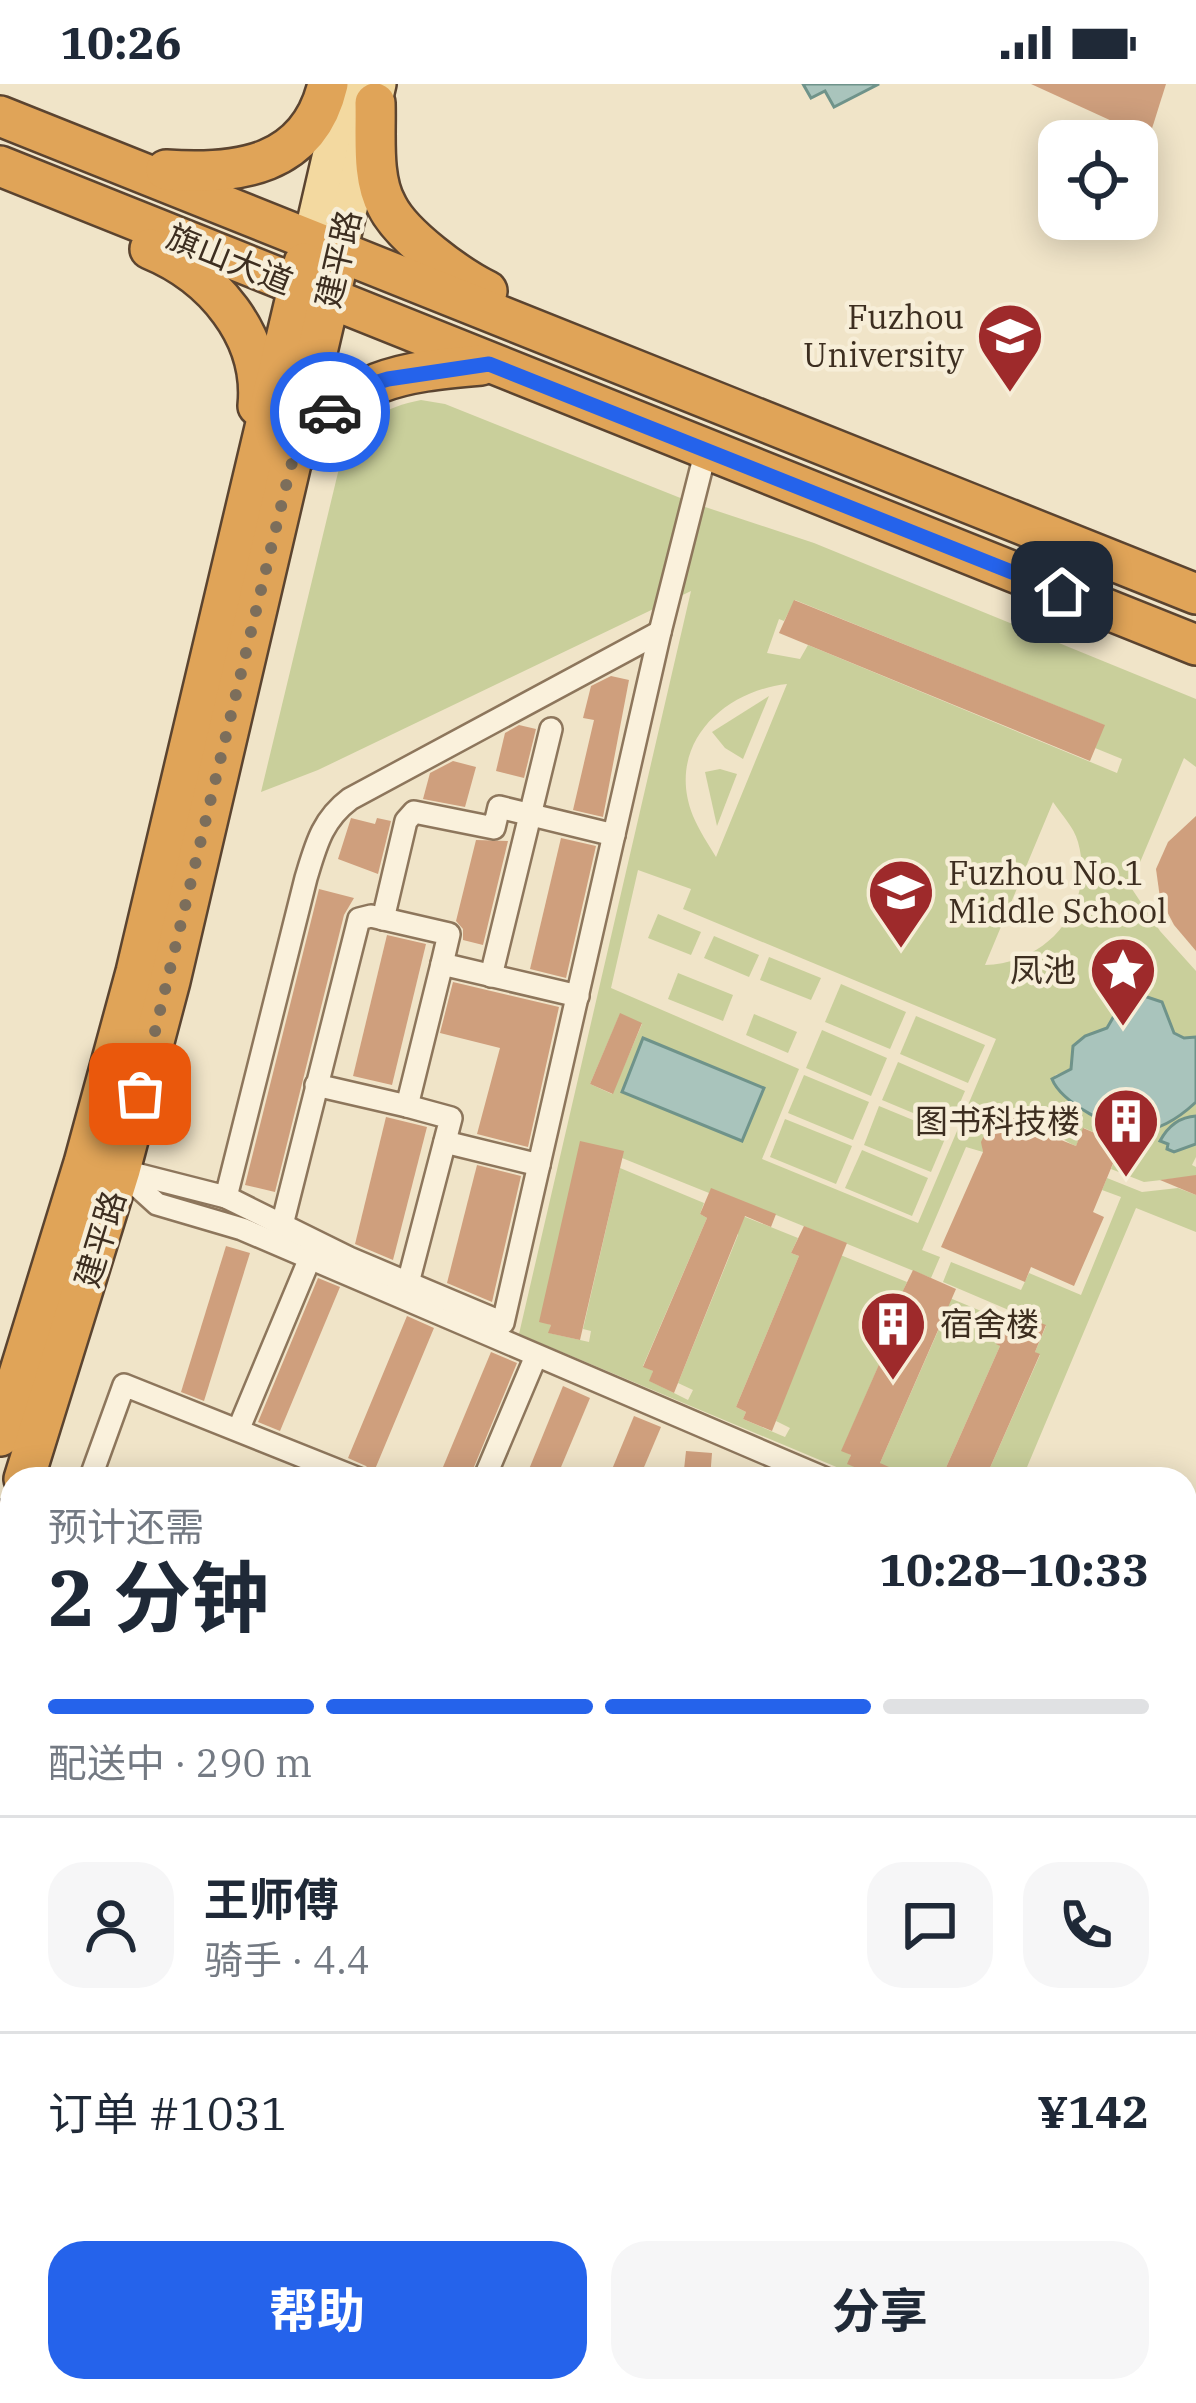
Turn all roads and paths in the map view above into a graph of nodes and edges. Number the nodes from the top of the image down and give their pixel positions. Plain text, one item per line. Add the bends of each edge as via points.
1 (328, 84) edge
2 (367, 90) edge
3 (0, 116) edge
4 (0, 166) edge
5 (130, 168) junction
6 (0, 176) edge
7 (325, 246) junction
8 (314, 292) junction
9 (489, 364) junction
10 (668, 383) junction
11 (706, 450) junction
12 (291, 465) junction
13 (252, 476) junction
14 (1196, 594) edge
15 (661, 632) junction
16 (1196, 645) edge
17 (551, 729) dead end
18 (530, 815) junction
19 (614, 835) junction
20 (382, 919) junction
21 (442, 964) junction
22 (491, 976) junction
23 (578, 996) junction
24 (316, 1085) junction
25 (407, 1106) junction
26 (445, 1142) junction
27 (539, 1165) junction
28 (120, 1170) junction
29 (226, 1197) junction
30 (282, 1226) junction
31 (310, 1258) junction
32 (408, 1283) junction
33 (536, 1356) junction
34 (239, 1428) junction
35 (0, 1436) edge
36 (28, 1467) edge
37 (94, 1467) edge
38 (331, 1467) edge
39 (489, 1467) edge
40 (798, 1467) edge

1 - 5 highway via 320,112 297,141 248,168
2 - 7 main road, 建平路
2 - 10 highway via 387,207 421,245 463,278 545,313
3 - 5 highway, 旗山大道
4 - 8 highway, 旗山大道
5 - 7 highway, 旗山大道
6 - 13 highway via 76,219 175,259 222,299 256,364
7 - 8 highway, 建平路
7 - 10 highway, 旗山大道
8 - 9 highway, 旗山大道
8 - 12 highway, 建平路
8 - 13 highway, 建平路
9 - 11 highway, 旗山大道
9 - 12 highway via 365,386 319,422
10 - 14 highway, 旗山大道
11 - 15 street
11 - 16 highway, 旗山大道
12 - 28 highway, 建平路
13 - 35 highway, 建平路 via 136,972
15 - 19 street
15 - 29 street via 350,799 326,821
17 - 18 street
18 - 19 street
18 - 20 street via 499,807 494,828 414,812
18 - 22 street
19 - 23 street
20 - 21 street via 449,934
20 - 24 street via 365,916 356,926
21 - 22 street
21 - 25 street
22 - 23 street
23 - 27 street
24 - 25 street
24 - 30 street
25 - 26 street via 451,1118
26 - 27 street
26 - 32 street
27 - 32 street via 503,1323
28 - 29 street
28 - 31 street via 158,1204
28 - 36 highway, 建平路
29 - 30 street
30 - 32 street
31 - 33 street
31 - 34 street
33 - 39 street
33 - 40 street
34 - 37 street via 124,1385
34 - 38 street

